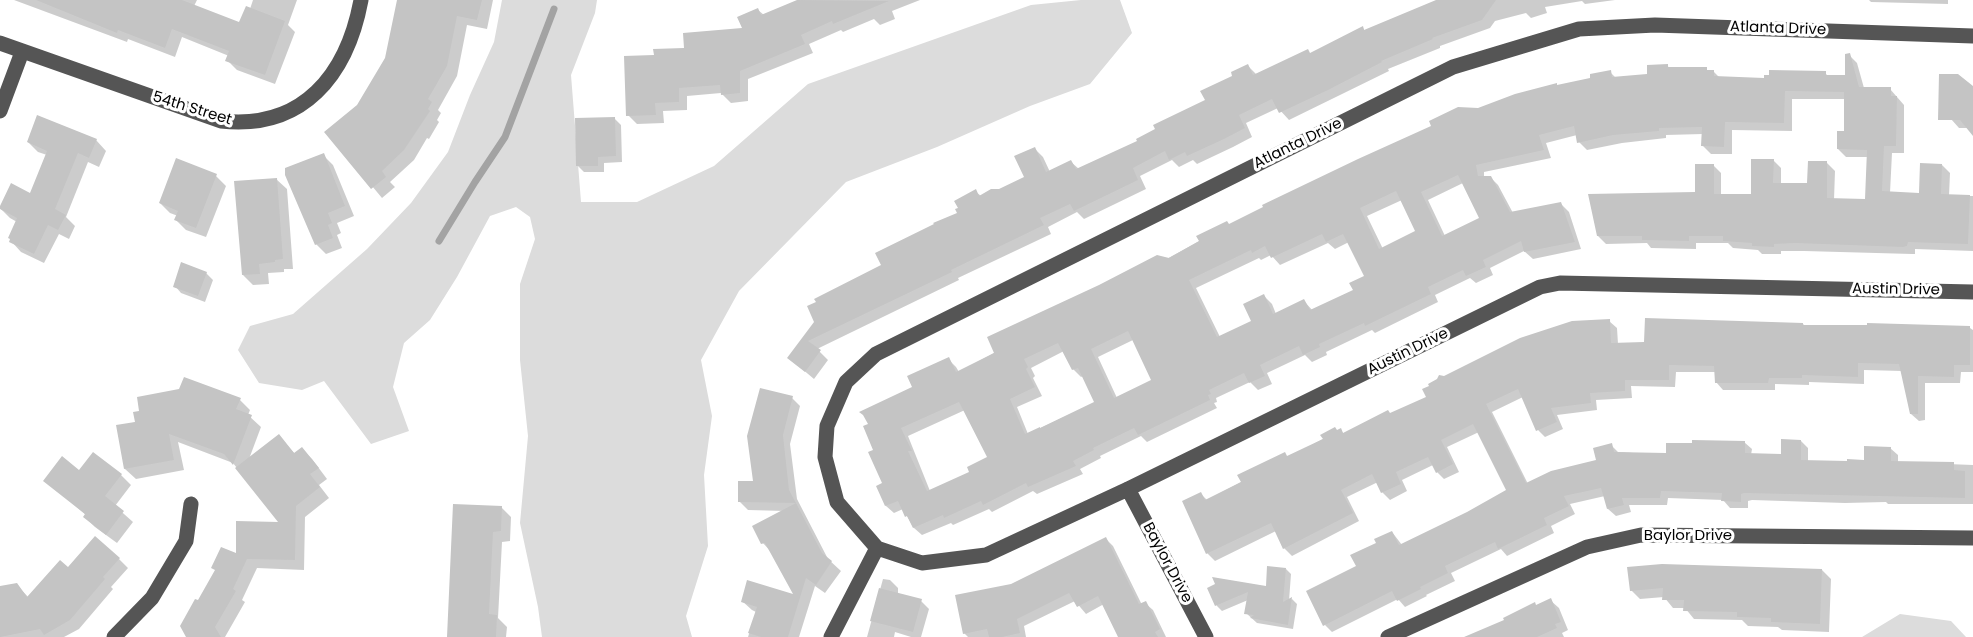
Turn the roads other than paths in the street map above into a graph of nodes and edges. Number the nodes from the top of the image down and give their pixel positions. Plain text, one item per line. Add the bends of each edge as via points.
1 (361, 0) edge
2 (1973, 36) edge
3 (0, 43) edge
4 (22, 52) junction
5 (0, 111) edge
6 (1973, 292) edge
7 (1128, 489) junction
8 (191, 504) dead end
9 (1973, 538) edge
10 (877, 548) junction
11 (114, 637) edge
12 (831, 637) edge
13 (1206, 637) edge
14 (1388, 637) edge

1 - 4 street, 54th Street via 339,64 329,79 305,103 256,122 222,122
2 - 10 street, Atlanta Drive via 1654,26 1579,29 1453,67 876,354 846,382 827,426 825,457 837,502
3 - 4 street, 54th Street
4 - 5 street
6 - 7 street, Austin Drive via 1560,283 1540,287
7 - 10 street, Austin Drive via 987,555 922,563
7 - 13 street, Baylor Drive
8 - 11 street via 186,541 152,598
9 - 14 street, Baylor Drive via 1641,536 1587,547
10 - 12 street

